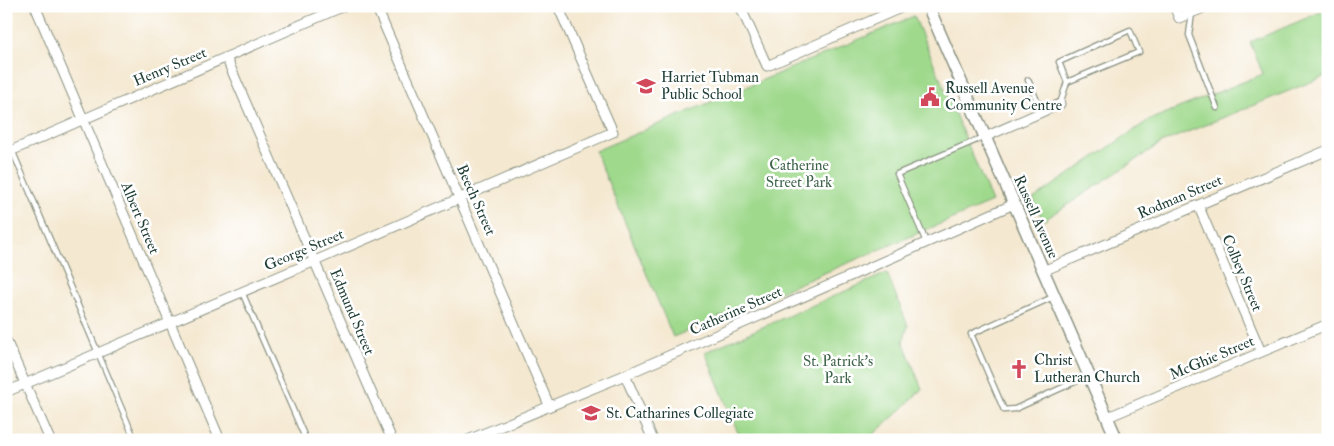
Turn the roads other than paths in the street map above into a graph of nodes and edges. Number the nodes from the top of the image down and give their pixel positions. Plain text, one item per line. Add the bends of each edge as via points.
1 (35, 6) edge
2 (344, 6) edge
3 (376, 6) edge
4 (558, 6) edge
5 (740, 6) edge
6 (905, 6) edge
7 (928, 6) edge
8 (1174, 6) edge
9 (1208, 6) edge
10 (1192, 13) junction
11 (226, 57) junction
12 (1028, 80) dead end
13 (1067, 82) junction
14 (1060, 104) joint
15 (1217, 108) dead end
16 (1042, 112) junction
17 (83, 119) junction
18 (985, 137) junction
19 (1328, 150) edge
20 (9, 151) edge
21 (460, 198) junction
22 (1014, 204) junction
23 (1198, 205) junction
24 (926, 242) junction
25 (315, 261) junction
26 (1043, 271) junction
27 (242, 292) junction
28 (1054, 296) junction
29 (170, 322) junction
30 (1328, 324) edge
31 (6, 340) edge
32 (1261, 352) junction
33 (98, 353) junction
34 (625, 375) junction
35 (1090, 376) junction
36 (25, 384) junction
37 (6, 392) edge
38 (550, 405) junction
39 (1108, 417) junction
40 (1116, 437) edge
41 (50, 440) edge
42 (135, 440) edge
43 (220, 440) edge
44 (306, 440) edge
45 (392, 440) edge
46 (468, 440) edge
47 (653, 440) edge
48 (1103, 440) edge

1 - 17 street, Albert Street
2 - 11 street, Henry Street
3 - 21 street, Beech Street
4 - 21 street, George Street via 612,132
5 - 6 street via 767,66
7 - 18 street, Russell Avenue
8 - 10 street via 1179,18
9 - 10 street
10 - 15 lane via 1189,35
11 - 17 street, Henry Street
11 - 25 street, Edmund Street
12 - 16 lane
13 - 13 lane via 1139,52 1130,30 1059,62
13 - 14 lane
14 - 16 street
16 - 18 street
17 - 20 street, Henry Street
17 - 29 street, Albert Street
18 - 22 street, Russell Avenue
18 - 24 lane via 897,174
19 - 23 street, Rodman Street
20 - 33 lane
21 - 25 street, George Street
21 - 38 street, Beech Street
22 - 24 street, Catherine Street
22 - 26 street, Russell Avenue
23 - 26 street, Rodman Street
23 - 32 street, Colbey Street
24 - 34 street, Catherine Street
25 - 27 street, George Street
25 - 45 street, Edmund Street
26 - 28 street, Russell Avenue
27 - 29 street, George Street
27 - 44 lane
28 - 35 street, Russell Avenue
28 - 35 lane via 971,334 1004,410 1015,409
29 - 33 street, George Street
29 - 43 street, Albert Street
30 - 32 street, McGhie Street
31 - 36 street
32 - 39 street, McGhie Street
33 - 36 street, George Street
33 - 42 lane
34 - 38 street, Catherine Street
34 - 47 street
35 - 39 street, Russell Avenue
36 - 37 street, George Street
36 - 41 street
38 - 46 street, Catherine Street
39 - 40 street, Russell Avenue
40 - 48 street

